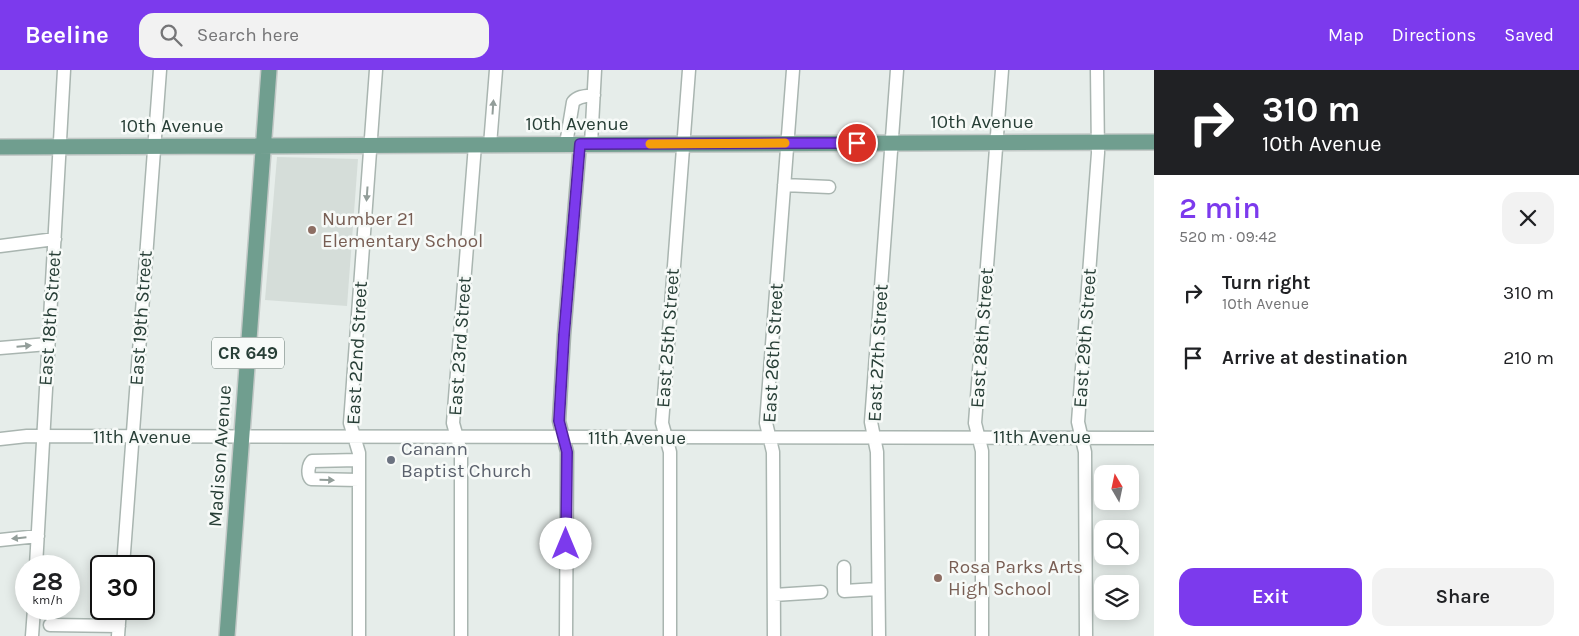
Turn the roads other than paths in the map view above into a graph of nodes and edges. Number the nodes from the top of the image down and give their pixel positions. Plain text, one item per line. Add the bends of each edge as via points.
1 (64, 70) edge
2 (160, 70) edge
3 (269, 70) edge
4 (376, 70) edge
5 (496, 70) edge
6 (595, 70) edge
7 (689, 70) edge
8 (793, 70) edge
9 (897, 70) edge
10 (1002, 70) edge
11 (1097, 70) edge
12 (594, 95) junction
13 (892, 142) junction
14 (996, 142) junction
15 (1098, 142) junction
16 (1154, 142) edge
17 (683, 143) junction
18 (787, 143) junction
19 (579, 144) junction
20 (370, 145) junction
21 (474, 145) junction
22 (490, 145) junction
23 (154, 146) junction
24 (263, 146) junction
25 (0, 147) edge
26 (60, 147) junction
27 (784, 185) junction
28 (829, 187) dead end
29 (55, 239) junction
30 (0, 246) edge
31 (48, 344) junction
32 (0, 348) edge
33 (43, 437) junction
34 (132, 437) junction
35 (242, 437) junction
36 (354, 438) junction
37 (458, 438) junction
38 (563, 438) junction
39 (666, 438) junction
40 (770, 438) junction
41 (874, 438) junction
42 (979, 438) junction
43 (1082, 438) junction
44 (1154, 438) edge
45 (0, 439) edge
46 (358, 460) junction
47 (358, 480) junction
48 (38, 536) junction
49 (0, 540) edge
50 (37, 555) edge
51 (124, 555) edge
52 (844, 567) dead end
53 (878, 589) junction
54 (821, 592) dead end
55 (774, 595) junction
56 (33, 620) edge
57 (50, 625) dead end
58 (118, 631) edge
59 (32, 636) edge
60 (227, 636) edge
61 (358, 636) edge
62 (461, 636) edge
63 (566, 636) edge
64 (670, 636) edge
65 (774, 636) edge
66 (879, 636) edge
67 (982, 636) edge
68 (1086, 636) edge

1 - 26 street, East 18th Street
2 - 23 street, East 19th Street
3 - 24 main road, Madison Avenue / CR 649
4 - 20 street, East 22nd Street
22 -> 5 street
6 - 12 street
7 - 17 street, East 25th Street
8 - 18 street, East 26th Street
9 - 13 street, East 27th Street
10 - 14 street, East 28th Street
11 - 15 street, East 29th Street
12 - 19 street
12 - 19 street via 573,102
13 - 14 main road, 10th Avenue
13 - 18 main road, 10th Avenue
13 - 41 street, East 27th Street via 871,422
14 - 15 main road, 10th Avenue
14 - 42 street, East 28th Street via 975,423
15 - 16 main road, 10th Avenue
15 - 43 street, East 29th Street via 1078,422
17 - 18 main road, 10th Avenue
17 - 19 main road, 10th Avenue
17 - 39 street, East 25th Street via 662,423
18 - 27 street, East 26th Street
19 - 22 main road, 10th Avenue
19 - 38 street via 563,345 559,421
20 - 21 main road, 10th Avenue
20 - 24 main road, 10th Avenue
20 -> 36 street, East 22nd Street via 350,423
21 - 22 main road, 10th Avenue
21 - 37 street, East 23rd Street via 454,423
23 - 24 main road, 10th Avenue
23 - 26 main road, 10th Avenue
23 - 34 street, East 19th Street
24 - 35 main road, Madison Avenue / CR 649
25 - 26 main road, 10th Avenue
26 - 29 street, East 18th Street
27 - 28 street
27 - 40 street, East 26th Street via 766,423
29 - 30 street
29 - 31 street, East 18th Street
32 -> 31 street
31 - 33 street, East 18th Street
33 - 34 street, 11th Avenue
33 - 45 street, 11th Avenue
33 - 48 street, East 18th Street
34 - 35 street, 11th Avenue
34 - 51 street, East 19th Street
35 - 36 street, 11th Avenue
35 - 60 main road, Madison Avenue / CR 649
36 - 37 street, 11th Avenue
36 - 46 street, East 22nd Street
37 - 38 street, 11th Avenue
37 - 62 street, East 23rd Street via 461,452
38 - 39 street, 11th Avenue
38 - 63 street via 567,452
39 - 40 street, 11th Avenue
39 - 64 street, East 25th Street via 670,452
40 - 41 street, 11th Avenue
40 - 55 street, East 26th Street via 773,452
41 - 42 street, 11th Avenue
41 - 53 street, East 27th Street via 877,452
42 - 43 street, 11th Avenue
42 - 67 street, East 28th Street via 982,451
43 - 44 street, 11th Avenue
43 - 68 street, East 29th Street via 1085,452
46 - 47 street, East 22nd Street
46 -> 47 street via 312,461 308,474 311,480
47 - 61 street, East 22nd Street
48 -> 49 street
48 - 50 street, East 18th Street
52 - 53 street via 844,591
53 - 66 street, East 27th Street
54 - 55 street
55 - 65 street, East 26th Street
56 - 59 street
57 - 58 street

